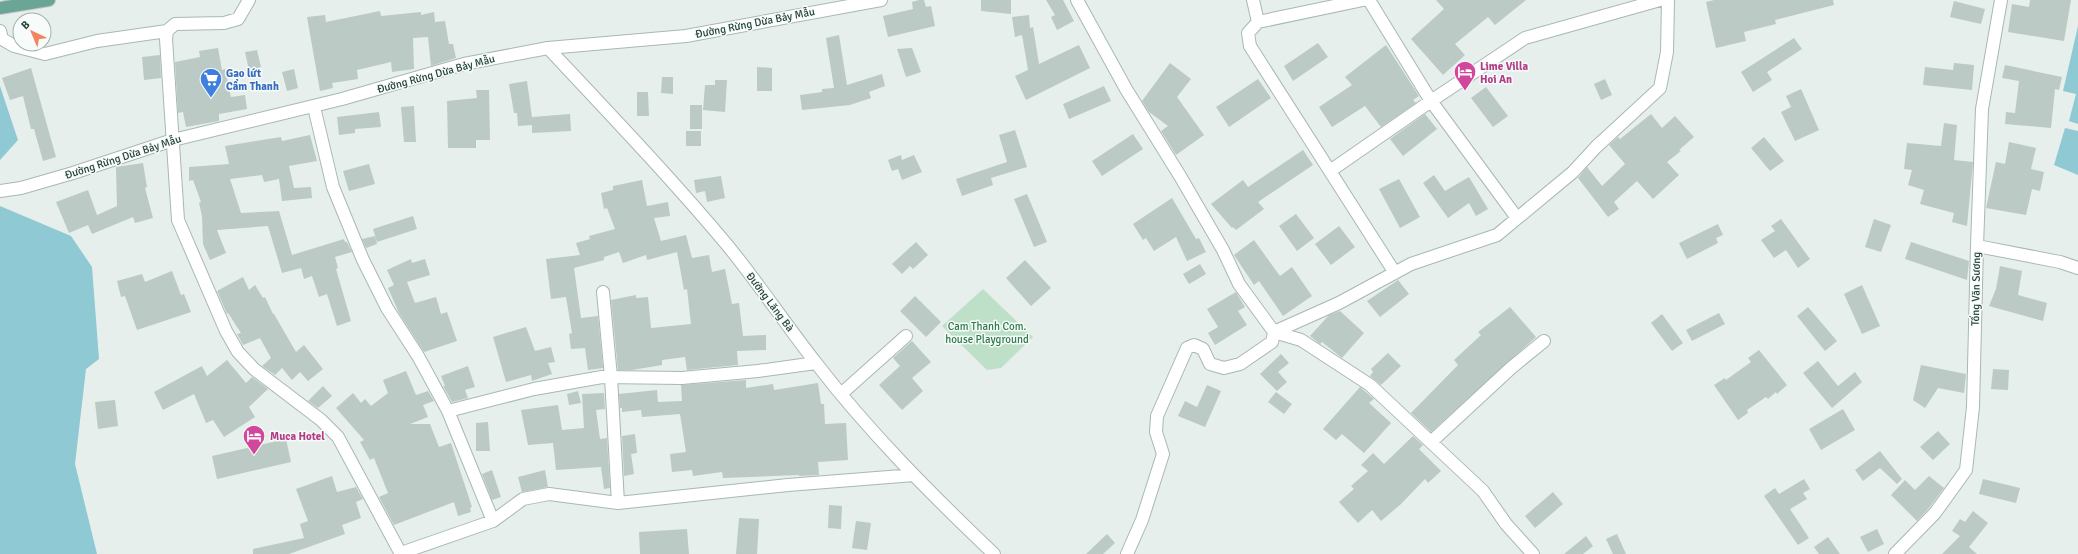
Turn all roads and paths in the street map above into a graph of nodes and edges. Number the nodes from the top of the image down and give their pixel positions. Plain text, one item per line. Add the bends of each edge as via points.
1 (49, 0) edge
2 (249, 0) edge
3 (881, 0) edge
4 (1076, 0) edge
5 (1253, 0) edge
6 (1363, 0) edge
7 (1369, 0) edge
8 (1660, 0) edge
9 (1668, 0) edge
10 (2001, 0) edge
11 (0, 8) edge
12 (1258, 22) junction
13 (167, 30) junction
14 (0, 32) edge
15 (548, 48) junction
16 (1431, 101) junction
17 (314, 107) junction
18 (173, 140) junction
19 (1330, 171) junction
20 (0, 191) edge
21 (1517, 218) junction
22 (1977, 246) junction
23 (2078, 268) edge
24 (1395, 273) junction
25 (603, 292) dead end
26 (1274, 332) junction
27 (906, 336) dead end
28 (1544, 341) dead end
29 (816, 363) junction
30 (611, 378) junction
31 (841, 394) junction
32 (448, 411) junction
33 (1431, 442) junction
34 (914, 475) junction
35 (618, 502) junction
36 (493, 522) junction
37 (401, 553) edge
38 (994, 554) edge
39 (1127, 554) edge
40 (1533, 554) edge
41 (1895, 554) edge

1 - 11 main road
2 - 13 street via 238,19 224,23 175,24
3 - 15 street, Đường Rừng Dừa Bảy Mẫu via 686,36
4 - 26 street via 1126,89 1223,250 1240,284
5 - 12 street
6 - 12 street
7 - 16 street
8 - 16 street via 1525,38
9 - 21 street via 1667,52 1660,88 1573,172
10 - 22 street, Tống Văn Sương via 1982,109
12 - 19 street via 1248,33 1250,46
13 - 14 street via 97,41 45,54 14,46 2,39
13 - 18 street
15 - 17 street, Đường Rừng Dừa Bảy Mẫu via 464,64
15 - 29 street, Đường Lăng Bà via 665,173 730,248
16 - 19 street
16 - 21 street
17 - 18 street, Đường Rừng Dừa Bảy Mẫu
17 - 32 street via 333,187 363,260 387,308 415,351
18 - 20 street, Đường Rừng Dừa Bảy Mẫu via 21,188
18 - 37 street via 178,220 226,331 238,352 254,369 322,420 338,437
19 - 24 street
21 - 24 street via 1497,235 1411,264
22 - 23 street via 2060,262
22 - 41 street, Tống Văn Sương via 1973,407 1966,470 1935,513
24 - 26 street via 1339,303
25 - 30 street
26 - 33 street via 1301,340 1370,385
26 - 39 street via 1272,342 1240,364 1224,368 1210,364 1203,349 1194,345 1187,348 1157,416 1156,432 1163,454 1142,520
27 - 31 street
28 - 33 street
29 - 30 street via 682,378
29 - 31 street, Đường Lăng Bà
30 - 32 street via 534,389
30 - 35 street
31 - 34 street, Đường Lăng Bà
32 - 36 street
33 - 40 street via 1484,491 1506,524
34 - 35 street
34 - 38 street, Đường Lăng Bà
35 - 36 street via 549,494 523,499
36 - 37 street

